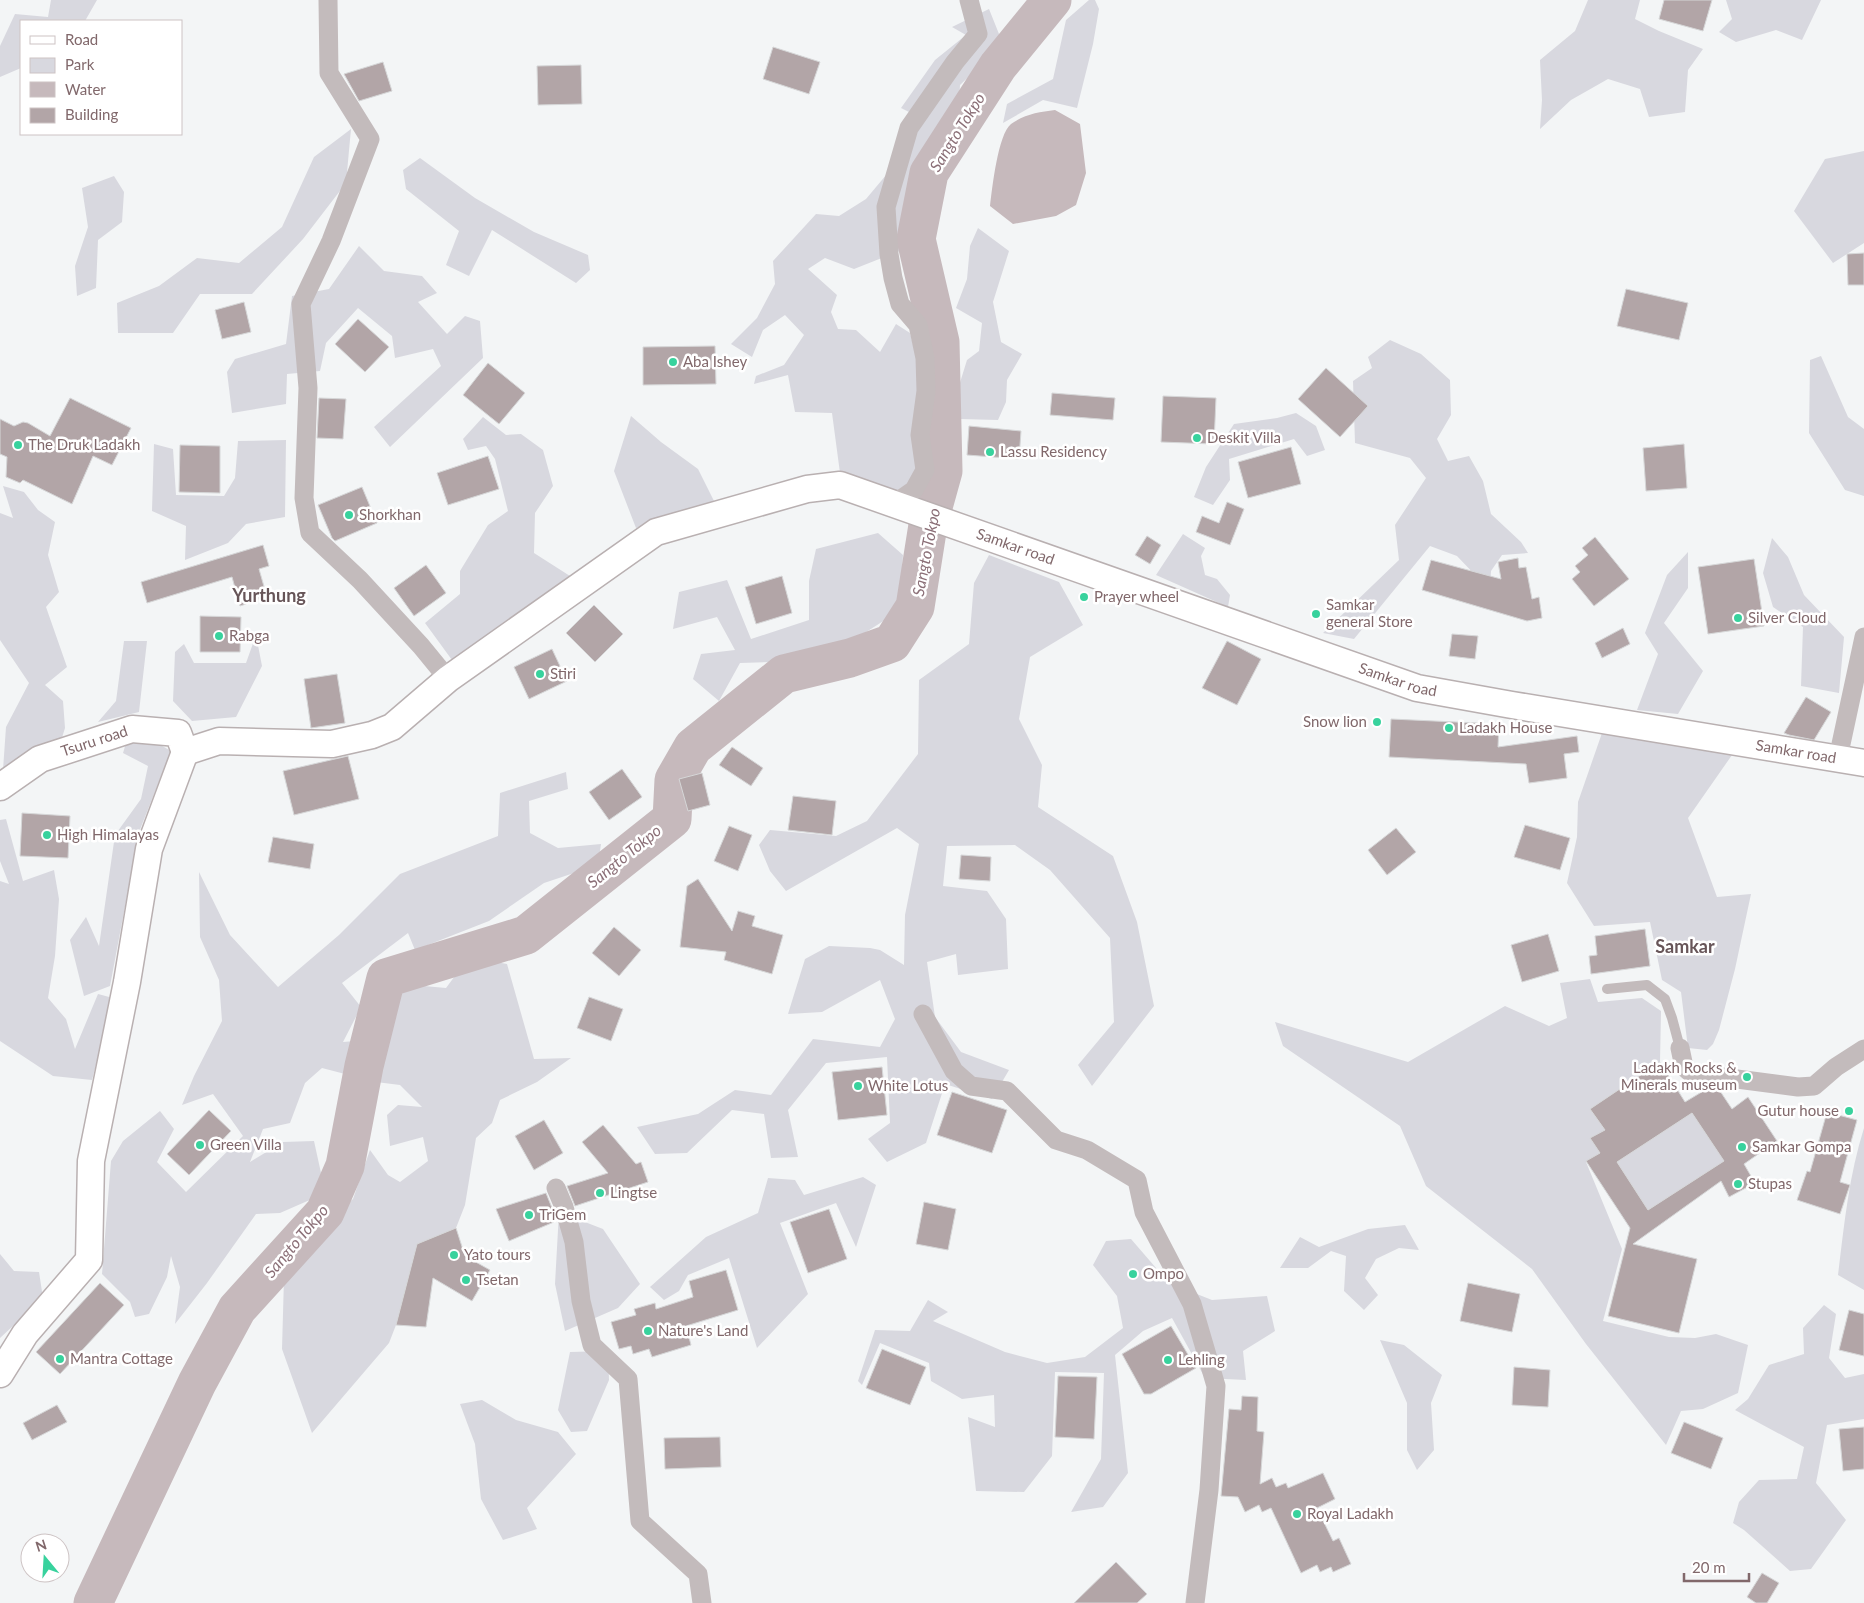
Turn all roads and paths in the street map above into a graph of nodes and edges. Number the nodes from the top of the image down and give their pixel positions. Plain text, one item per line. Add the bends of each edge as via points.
1 (328, 0) edge
2 (969, 0) edge
3 (904, 507) junction
4 (1864, 637) edge
5 (448, 679) junction
6 (185, 752) junction
7 (1838, 758) junction
8 (1864, 763) edge
9 (0, 787) edge
10 (1607, 989) dead end
11 (923, 1014) dead end
12 (1680, 1048) joint
13 (1864, 1049) edge
14 (556, 1188) dead end
15 (0, 1374) edge
16 (702, 1603) edge
17 (1195, 1603) edge

1 - 5 street via 329,73 370,139 332,241 301,304 308,388 304,498 310,533 360,580
2 - 3 street via 978,34 909,128 886,208 889,254 900,304 918,325 925,358 926,391 920,434 925,470
3 - 5 street, Samkar road via 840,486 807,489 656,532
3 - 7 street, Samkar road via 1417,688
4 - 7 street
5 - 6 street, Samkar road via 392,727 372,735 332,744 219,741
6 - 9 street, Tsuru road via 178,733 132,729 40,759
6 - 15 street via 149,849 127,982 91,1162 89,1260 25,1334
7 - 8 street, Samkar road
10 - 12 lane via 1646,985 1665,999
11 - 17 street via 954,1071 971,1086 1007,1091 1056,1140 1087,1150 1137,1180 1144,1212 1192,1304 1216,1386 1209,1490
12 - 13 street via 1684,1067 1690,1073 1798,1087 1814,1086
14 - 16 street via 574,1242 581,1302 592,1345 628,1379 640,1521 698,1574

